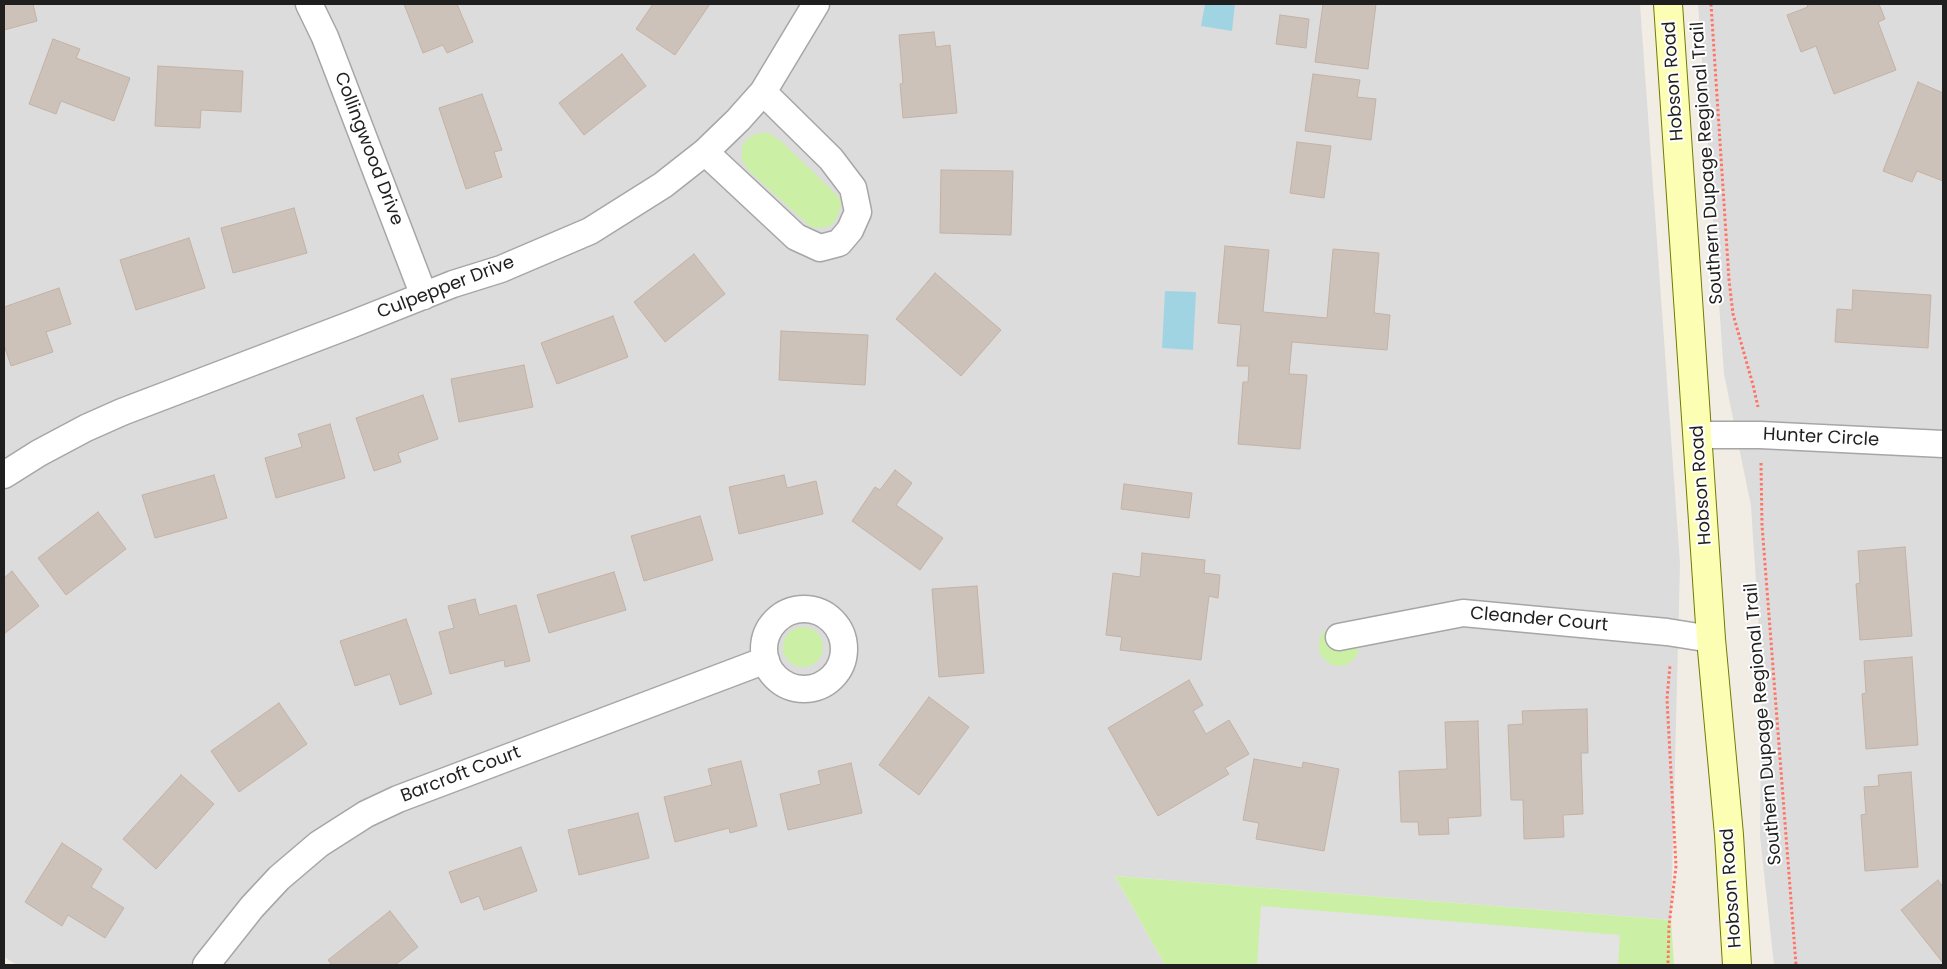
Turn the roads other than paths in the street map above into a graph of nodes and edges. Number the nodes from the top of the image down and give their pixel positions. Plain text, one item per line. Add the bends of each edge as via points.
1 (309, 4) edge
2 (816, 4) edge
3 (1668, 4) edge
4 (763, 92) junction
5 (705, 152) junction
6 (424, 296) junction
7 (1699, 434) junction
8 (1943, 444) edge
9 (4, 475) edge
10 (1339, 637) dead end
11 (1711, 639) junction
12 (766, 660) dead end
13 (206, 965) edge
14 (1738, 965) edge

1 - 6 street, Collingwood Drive via 325,37
2 - 4 street, Culpepper Drive
3 - 7 main road, Hobson Road
4 - 5 street, Culpepper Drive
4 - 5 street via 832,159 853,188 858,212 850,230 839,243 820,248 796,237
5 - 6 street, Culpepper Drive via 640,201 590,231 501,269
6 - 9 street, Culpepper Drive via 122,412 63,440
7 - 8 street, Hunter Circle
7 - 11 main road, Hobson Road
10 - 11 street, Cleander Court via 1463,613
11 - 14 main road, Hobson Road
12 - 13 street, Barcroft Court via 366,814 319,844 280,878 252,906

